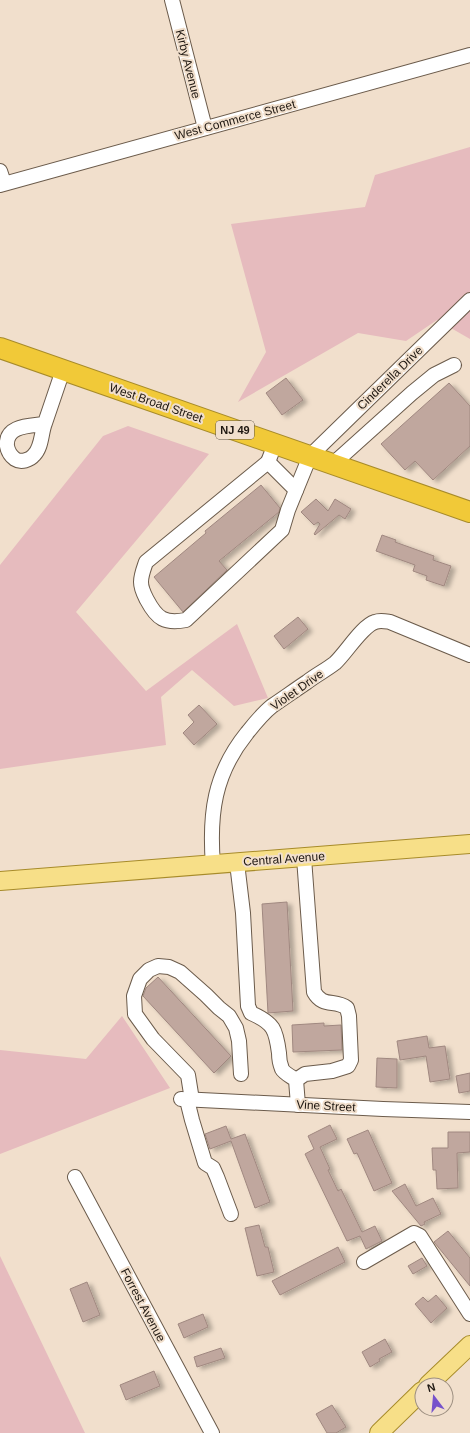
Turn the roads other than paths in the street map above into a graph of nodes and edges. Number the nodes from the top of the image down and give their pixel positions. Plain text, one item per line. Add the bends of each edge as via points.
1 (172, 0) edge
2 (470, 55) edge
3 (205, 128) junction
4 (1, 180) edge
5 (470, 300) edge
6 (0, 348) edge
7 (454, 365) dead end
8 (63, 370) junction
9 (44, 424) dead end
10 (272, 453) junction
11 (310, 456) junction
12 (333, 464) junction
13 (296, 490) junction
14 (470, 512) edge
15 (470, 655) edge
16 (470, 844) edge
17 (304, 858) junction
18 (237, 863) junction
19 (213, 865) junction
20 (0, 882) edge
21 (248, 1006) junction
22 (229, 1016) junction
23 (241, 1074) dead end
24 (296, 1080) junction
25 (187, 1100) junction
26 (298, 1105) junction
27 (470, 1112) edge
28 (75, 1176) dead end
29 (231, 1214) dead end
30 (364, 1262) dead end
31 (470, 1314) edge
32 (470, 1345) edge
33 (436, 1377) edge
34 (414, 1399) edge
35 (212, 1433) edge
36 (379, 1433) edge

1 - 3 street, Kirby Avenue
2 - 3 street, West Commerce Street
3 - 4 street, West Commerce Street
5 - 11 street, Cinderella Drive
6 - 8 highway, West Broad Street / NJ 49
7 - 12 street via 434,375 412,393
8 - 9 street
8 - 10 highway, West Broad Street / NJ 49
10 - 11 highway, West Broad Street / NJ 49
10 - 13 street
10 - 13 street via 146,562 140,585 160,618 172,623 186,620 282,530
11 - 12 highway, West Broad Street / NJ 49
11 - 13 street
12 - 14 highway, West Broad Street / NJ 49
15 - 19 street, Violet Drive via 390,622 373,622 336,662 271,707 236,746 214,802 211,827
16 - 17 main road, Central Avenue
17 - 18 main road, Central Avenue
17 - 24 street via 314,992 326,1003 341,1003 347,1008 351,1060 348,1066 305,1074
18 - 19 main road, Central Avenue
18 - 21 street via 243,913
19 - 20 main road, Central Avenue
21 - 22 street
21 - 24 street via 251,1013 270,1024 276,1034 282,1070
22 - 23 street via 236,1028 239,1041
22 - 25 street via 180,972 168,967 153,968 140,980 134,996 135,1014 153,1039 188,1075
24 - 26 street
25 - 26 street, Vine Street
25 - 29 street via 206,1163 213,1168 217,1176
26 - 27 street, Vine Street
28 - 35 street, Forrest Avenue
30 - 31 street via 414,1233 420,1236
32 - 33 main road
34 - 36 main road

